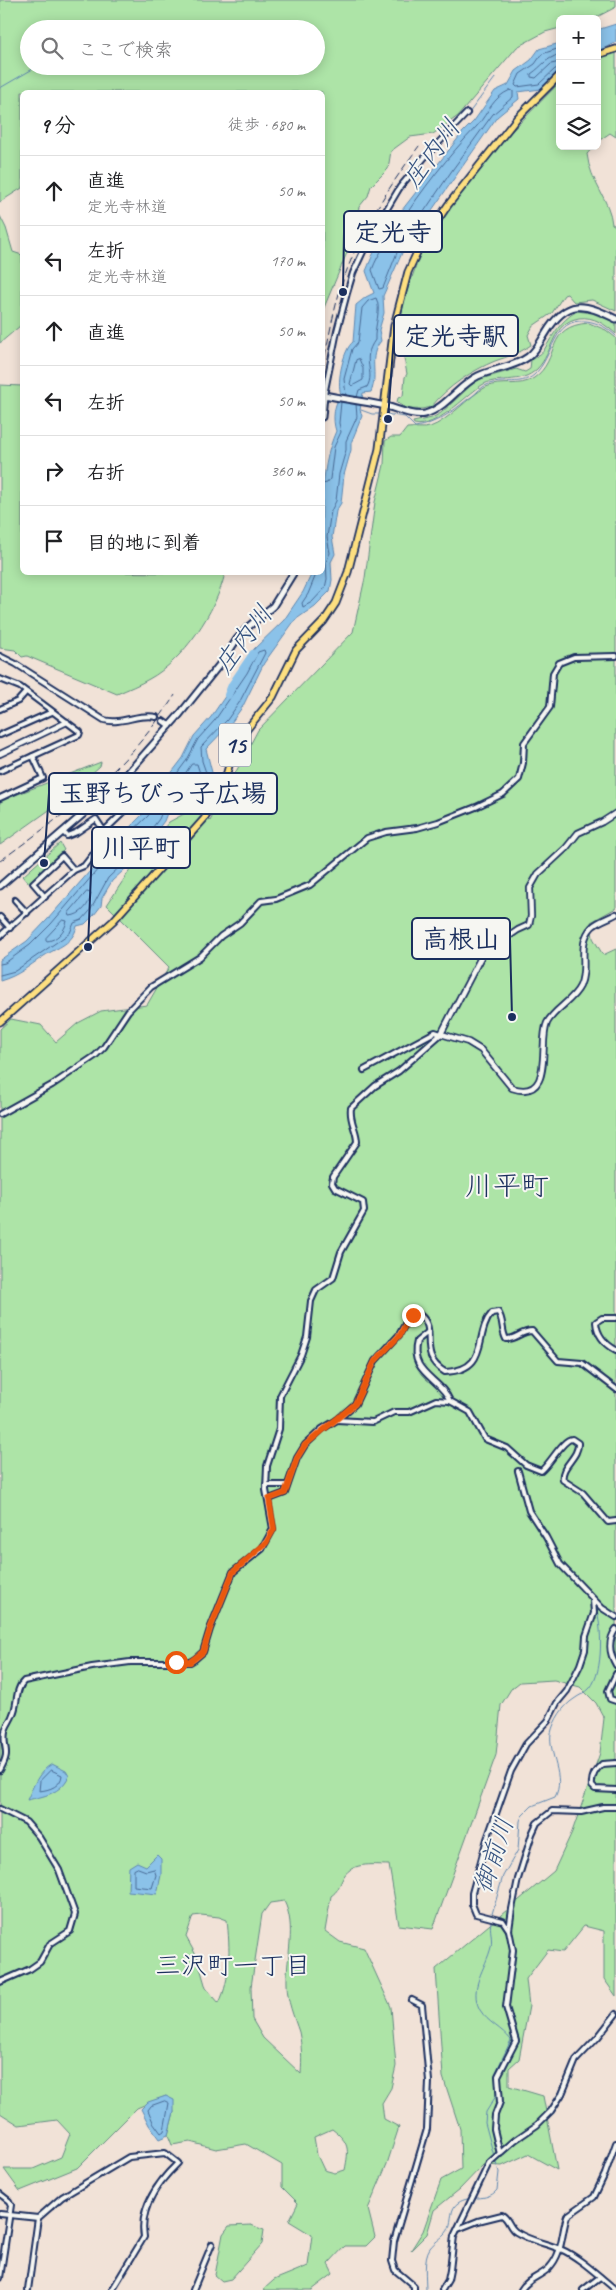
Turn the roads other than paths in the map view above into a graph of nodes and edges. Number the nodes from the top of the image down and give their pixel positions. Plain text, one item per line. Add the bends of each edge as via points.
1 (616, 49) edge
2 (601, 54) edge
3 (556, 79) edge
4 (466, 113) dead end
5 (616, 319) edge
6 (325, 390) edge
7 (325, 395) edge
8 (383, 410) junction
9 (292, 575) edge
10 (0, 656) edge
11 (616, 656) edge
12 (0, 679) edge
13 (26, 692) junction
14 (0, 709) edge
15 (52, 712) junction
16 (156, 718) dead end
17 (163, 721) dead end
18 (67, 722) junction
19 (170, 726) junction
20 (0, 735) edge
21 (0, 754) edge
22 (33, 756) junction
23 (0, 772) edge
24 (0, 798) edge
25 (127, 809) dead end
26 (616, 813) edge
27 (104, 831) junction
28 (62, 832) junction
29 (74, 870) junction
30 (0, 886) edge
31 (44, 897) junction
32 (15, 900) dead end
33 (27, 913) junction
34 (616, 914) edge
35 (0, 917) edge
36 (10, 928) junction
37 (0, 936) edge
38 (0, 1022) edge
39 (441, 1034) junction
40 (364, 1070) dead end
41 (0, 1114) edge
42 (616, 1318) edge
43 (428, 1332) junction
44 (616, 1350) edge
45 (616, 1390) edge
46 (450, 1401) junction
47 (337, 1420) junction
48 (518, 1471) dead end
49 (266, 1485) junction
50 (287, 1485) junction
51 (269, 1499) junction
52 (616, 1521) edge
53 (593, 1600) junction
54 (616, 1617) edge
55 (616, 1628) edge
56 (616, 1665) edge
57 (616, 1674) edge
58 (616, 1701) edge
59 (616, 1763) edge
60 (0, 1770) edge
61 (616, 1790) edge
62 (616, 1807) edge
63 (0, 1809) edge
64 (509, 1930) junction
65 (0, 1982) edge
66 (412, 2000) dead end
67 (616, 2014) edge
68 (616, 2143) edge
69 (499, 2155) junction
70 (0, 2194) edge
71 (0, 2214) edge
72 (8, 2214) junction
73 (38, 2218) junction
74 (458, 2229) junction
75 (212, 2244) dead end
76 (561, 2249) junction
77 (600, 2277) junction
78 (0, 2278) edge
79 (615, 2289) edge
80 (28, 2290) edge
81 (112, 2290) edge
82 (193, 2290) edge
83 (414, 2290) edge
84 (442, 2290) edge
85 (521, 2290) edge
86 (583, 2290) edge

1 - 2 main road
3 - 8 main road, 15 via 499,139 448,204 419,248 408,272 394,326
4 - 6 street via 405,182 368,239 347,293
5 - 8 main road via 587,306 575,306 558,315 530,356 478,376 432,411 420,415
7 - 8 main road
8 - 38 main road, 15 via 379,449 342,592 324,621 293,655 273,697 235,744 215,805 113,921
9 - 19 main road via 273,606 237,639
10 - 16 street via 104,720
11 - 41 street via 574,657 559,663 553,672 550,707 524,743 522,773 503,794 431,824 367,838 310,885 276,899 261,901 200,957 150,987 95,1056
12 - 13 street
13 - 14 street via 18,701
13 - 15 street
15 - 18 street
15 - 20 street
17 - 19 street
18 - 21 street
18 - 22 street via 80,732 79,735
19 - 28 main road via 118,784
22 - 23 street
22 - 24 street via 43,778
25 - 27 street
26 - 39 street via 578,833 538,874 530,888 529,925 482,955
27 - 28 street via 96,819 78,832 67,836
27 - 29 street via 102,843 84,866
28 - 30 main road
29 - 31 street
29 - 31 street via 62,856 33,884
31 - 33 street
32 - 33 street
33 - 36 street
34 - 39 street via 593,926 586,937 583,978 572,996 548,1022 544,1033 544,1065 533,1087 526,1090 512,1088 482,1050
35 - 36 street
36 - 37 street
39 - 40 street via 435,1032
39 - 49 street via 351,1108 351,1121 358,1142 332,1183 335,1188 363,1202 364,1211 341,1252 332,1278 316,1290 311,1301 307,1337 280,1396 279,1424 268,1456
42 - 44 street via 602,1318 596,1322 596,1329 601,1339
43 - 45 street via 432,1362 445,1372 454,1372 463,1369 476,1357 489,1317 498,1312 506,1339 532,1331 558,1361 582,1363
43 - 46 street via 417,1341 419,1366
43 - 47 street via 420,1315 409,1317 400,1335 375,1361 355,1404
46 - 47 street via 436,1400 409,1412 394,1412 373,1422
46 - 52 street via 470,1412 484,1439 508,1448 526,1465 541,1471 565,1441 572,1439 578,1443 579,1449 564,1470 563,1480 583,1493 608,1522
47 - 50 street via 305,1445
48 - 53 street via 529,1512 560,1564
49 - 50 street
49 - 51 street
50 - 51 street via 285,1493
51 - 60 street via 274,1529 262,1549 233,1572 203,1652 190,1662 130,1662 92,1667 21,1684 15,1710 6,1726 8,1754
53 - 54 street
53 - 64 street via 594,1613 580,1665 548,1721 515,1761 487,1838 472,1893 476,1914 503,1921
55 - 56 street via 610,1645
57 - 58 street via 608,1691 610,1700
59 - 61 street via 602,1764 591,1782 595,1789
62 - 64 street via 581,1812 552,1811 542,1818 525,1852
63 - 65 street via 26,1822 39,1837 64,1880 75,1914 70,1931 50,1944 40,1962
64 - 69 street via 513,1950 506,2007 516,2041 498,2076 500,2102 494,2130
66 - 83 street via 422,2005 429,2081 427,2129 394,2241 392,2260 395,2270 414,2286
67 - 69 street via 576,2060 552,2111
68 - 76 street via 594,2196 567,2216
69 - 74 street via 492,2160
70 - 72 street via 10,2203
71 - 72 street
72 - 73 street
72 - 78 street
73 - 80 street
73 - 81 street via 62,2197 129,2157 165,2152 178,2163 159,2182 142,2222 144,2237
74 - 76 street via 478,2220 502,2215 517,2233
74 - 84 street via 454,2236 448,2280
75 - 82 street
76 - 77 street
76 - 85 street via 550,2267 524,2284
77 - 79 street
77 - 86 street

